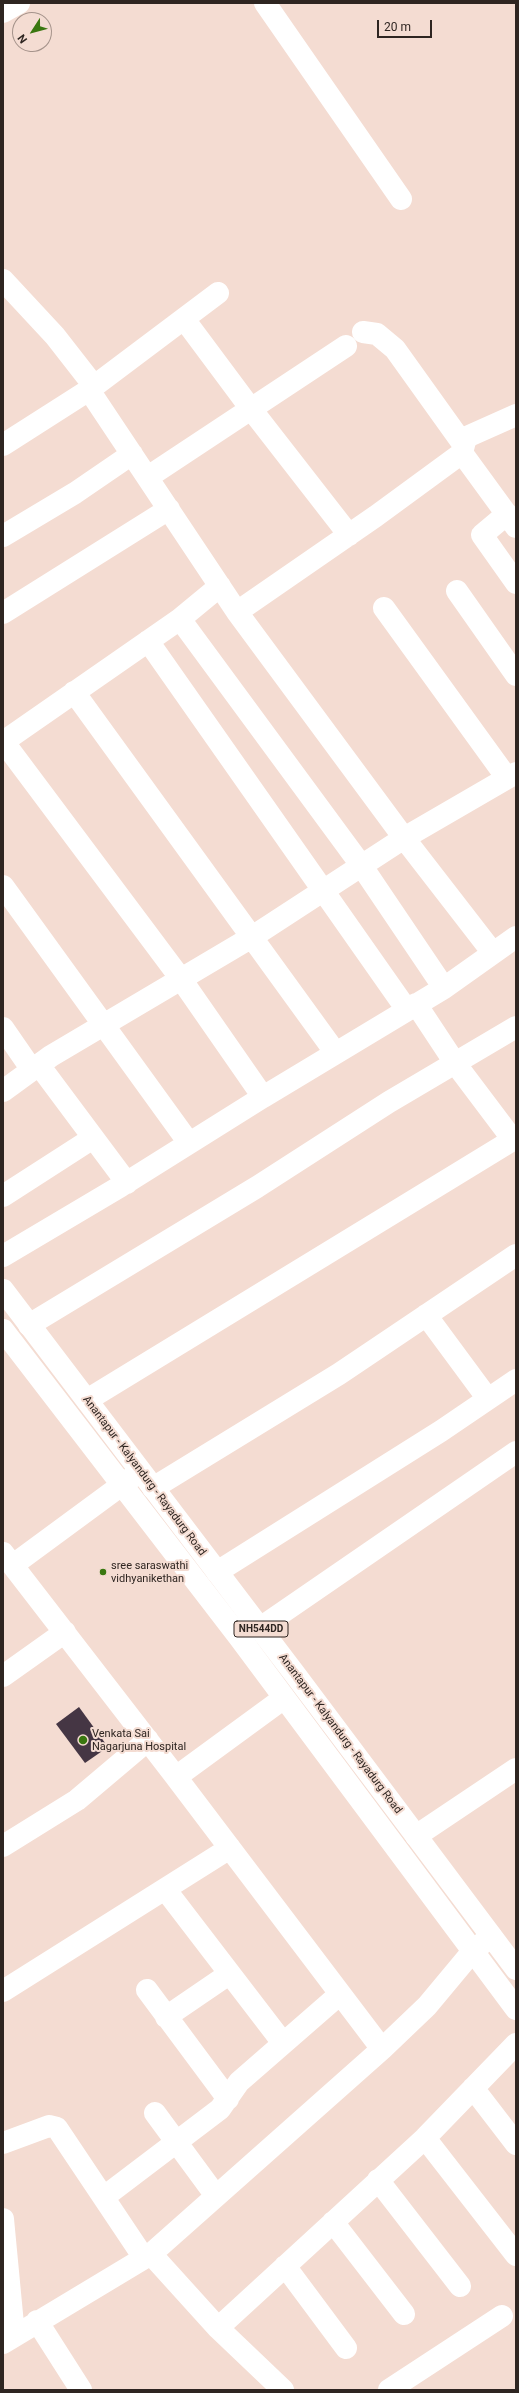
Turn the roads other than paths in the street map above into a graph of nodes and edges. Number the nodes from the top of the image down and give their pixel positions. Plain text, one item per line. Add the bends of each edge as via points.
1 (19, 3) edge
2 (266, 3) edge
3 (3, 12) edge
4 (401, 199) dead end
5 (3, 280) edge
6 (218, 293) dead end
7 (184, 319) junction
8 (363, 332) dead end
9 (346, 346) dead end
10 (92, 388) junction
11 (251, 409) junction
12 (516, 415) edge
13 (3, 445) edge
14 (462, 448) junction
15 (132, 454) junction
16 (148, 477) junction
17 (168, 508) junction
18 (511, 520) edge
19 (349, 535) junction
20 (3, 536) edge
21 (516, 583) edge
22 (220, 586) junction
23 (456, 590) dead end
24 (384, 608) dead end
25 (3, 612) edge
26 (237, 612) junction
27 (180, 619) junction
28 (148, 641) junction
29 (516, 674) edge
30 (74, 692) junction
31 (3, 741) edge
32 (512, 776) edge
33 (404, 838) junction
34 (361, 866) junction
35 (3, 886) edge
36 (323, 891) junction
37 (252, 937) junction
38 (516, 937) edge
39 (492, 953) junction
40 (181, 979) junction
41 (444, 988) junction
42 (412, 1007) junction
43 (105, 1024) junction
44 (516, 1026) edge
45 (3, 1028) edge
46 (335, 1052) junction
47 (455, 1063) junction
48 (36, 1068) junction
49 (3, 1091) edge
50 (263, 1096) junction
51 (93, 1138) junction
52 (514, 1139) edge
53 (189, 1143) junction
54 (127, 1183) junction
55 (3, 1196) edge
56 (516, 1255) edge
57 (3, 1256) edge
58 (3, 1290) edge
59 (426, 1315) junction
60 (29, 1324) junction
61 (3, 1330) edge
62 (516, 1380) edge
63 (488, 1399) junction
64 (87, 1400) junction
65 (516, 1452) edge
66 (147, 1480) junction
67 (123, 1484) junction
68 (8, 1559) edge
69 (218, 1572) junction
70 (260, 1628) junction
71 (65, 1632) junction
72 (3, 1676) edge
73 (284, 1698) junction
74 (148, 1740) junction
75 (516, 1769) edge
76 (176, 1777) junction
77 (416, 1836) junction
78 (3, 1846) edge
79 (230, 1848) junction
80 (165, 1889) junction
81 (491, 1936) junction
82 (472, 1952) junction
83 (516, 1969) edge
84 (229, 1974) junction
85 (147, 1990) dead end
86 (3, 1991) edge
87 (340, 1994) junction
88 (516, 2009) edge
89 (166, 2017) junction
90 (283, 2043) junction
91 (516, 2044) edge
92 (382, 2049) junction
93 (473, 2088) junction
94 (228, 2099) junction
95 (155, 2113) dead end
96 (425, 2138) junction
97 (177, 2143) junction
98 (3, 2144) edge
99 (516, 2144) edge
100 (378, 2180) junction
101 (216, 2196) junction
102 (104, 2197) junction
103 (3, 2219) edge
104 (333, 2222) junction
105 (516, 2255) edge
106 (147, 2256) junction
107 (285, 2266) junction
108 (460, 2286) dead end
109 (404, 2314) dead end
110 (502, 2316) dead end
111 (37, 2321) junction
112 (218, 2328) junction
113 (8, 2339) edge
114 (346, 2348) dead end
115 (280, 2389) edge
116 (81, 2390) edge
117 (389, 2390) edge

1 - 3 main road
2 - 4 main road
5 - 10 main road via 55,336
6 - 7 main road
7 - 10 main road
7 - 11 main road
8 - 14 main road via 377,334 395,349
9 - 11 main road
10 - 13 main road
10 - 15 main road
11 - 16 main road
11 - 19 main road
12 - 14 main road via 469,436
14 - 18 main road
14 - 19 main road
15 - 16 main road
15 - 20 main road via 76,493
16 - 17 main road
17 - 22 main road
17 - 25 main road
18 - 21 main road via 482,535
19 - 26 main road
22 - 26 main road
22 - 27 main road
23 - 29 main road
24 - 32 main road
26 - 33 main road
27 - 28 main road
27 - 34 main road
28 - 30 main road
28 - 36 main road
30 - 31 main road
30 - 37 main road
31 - 40 main road
32 - 33 main road
33 - 34 main road
33 - 39 main road
34 - 36 main road
34 - 41 main road
35 - 43 main road
36 - 37 main road
36 - 42 main road
37 - 40 main road
37 - 46 main road
38 - 39 main road
39 - 41 main road
40 - 43 main road
40 - 50 main road
41 - 42 main road
42 - 46 main road
42 - 47 main road
43 - 48 main road
43 - 53 main road
44 - 47 main road
45 - 48 main road
46 - 50 main road
47 - 52 main road
47 - 60 main road
48 - 49 main road
48 - 51 main road
50 - 53 main road
51 - 54 main road
51 - 55 main road
52 - 64 main road
53 - 54 main road
54 - 57 main road
56 - 59 main road
58 - 60 main road, Anantapur - Kalyandurg - Rayadurg Road / NH544DD
59 - 63 main road
59 - 66 main road via 340,1374
60 - 64 main road, Anantapur - Kalyandurg - Rayadurg Road / NH544DD
61 - 67 main road, Anantapur - Kalyandurg - Rayadurg Road / NH544DD
62 - 63 main road
63 - 69 main road
64 - 66 main road, Anantapur - Kalyandurg - Rayadurg Road / NH544DD
65 - 70 main road
66 - 67 main road
66 - 69 main road, Anantapur - Kalyandurg - Rayadurg Road / NH544DD
67 - 68 main road
67 - 73 main road, Anantapur - Kalyandurg - Rayadurg Road / NH544DD
68 - 71 main road
69 - 70 main road, Anantapur - Kalyandurg - Rayadurg Road / NH544DD
70 - 77 main road, Anantapur - Kalyandurg - Rayadurg Road / NH544DD
71 - 72 main road
71 - 74 main road
73 - 76 main road
73 - 82 main road, Anantapur - Kalyandurg - Rayadurg Road / NH544DD
74 - 76 main road
74 - 78 main road via 77,1800
75 - 77 main road
76 - 79 main road
77 - 81 main road, Anantapur - Kalyandurg - Rayadurg Road / NH544DD
79 - 80 main road
79 - 87 main road
80 - 84 main road
80 - 86 main road
81 - 82 main road
81 - 83 main road, Anantapur - Kalyandurg - Rayadurg Road / NH544DD
82 - 88 main road, Anantapur - Kalyandurg - Rayadurg Road / NH544DD
82 - 92 main road via 427,2006
84 - 89 main road
84 - 90 main road
85 - 89 main road
87 - 90 main road
87 - 92 main road
89 - 94 main road
90 - 94 main road via 239,2082
91 - 93 main road
92 - 101 main road
93 - 96 main road
93 - 99 main road
94 - 97 main road via 220,2109
95 - 97 main road
96 - 100 main road
96 - 105 main road
97 - 101 main road
97 - 102 main road
98 - 102 main road via 49,2126 57,2128
100 - 104 main road
100 - 108 main road
101 - 106 main road
102 - 106 main road
103 - 113 main road
104 - 107 main road
104 - 109 main road
106 - 111 main road
106 - 112 main road
107 - 112 main road
107 - 114 main road
110 - 117 main road
111 - 113 main road
111 - 116 main road
112 - 115 main road

